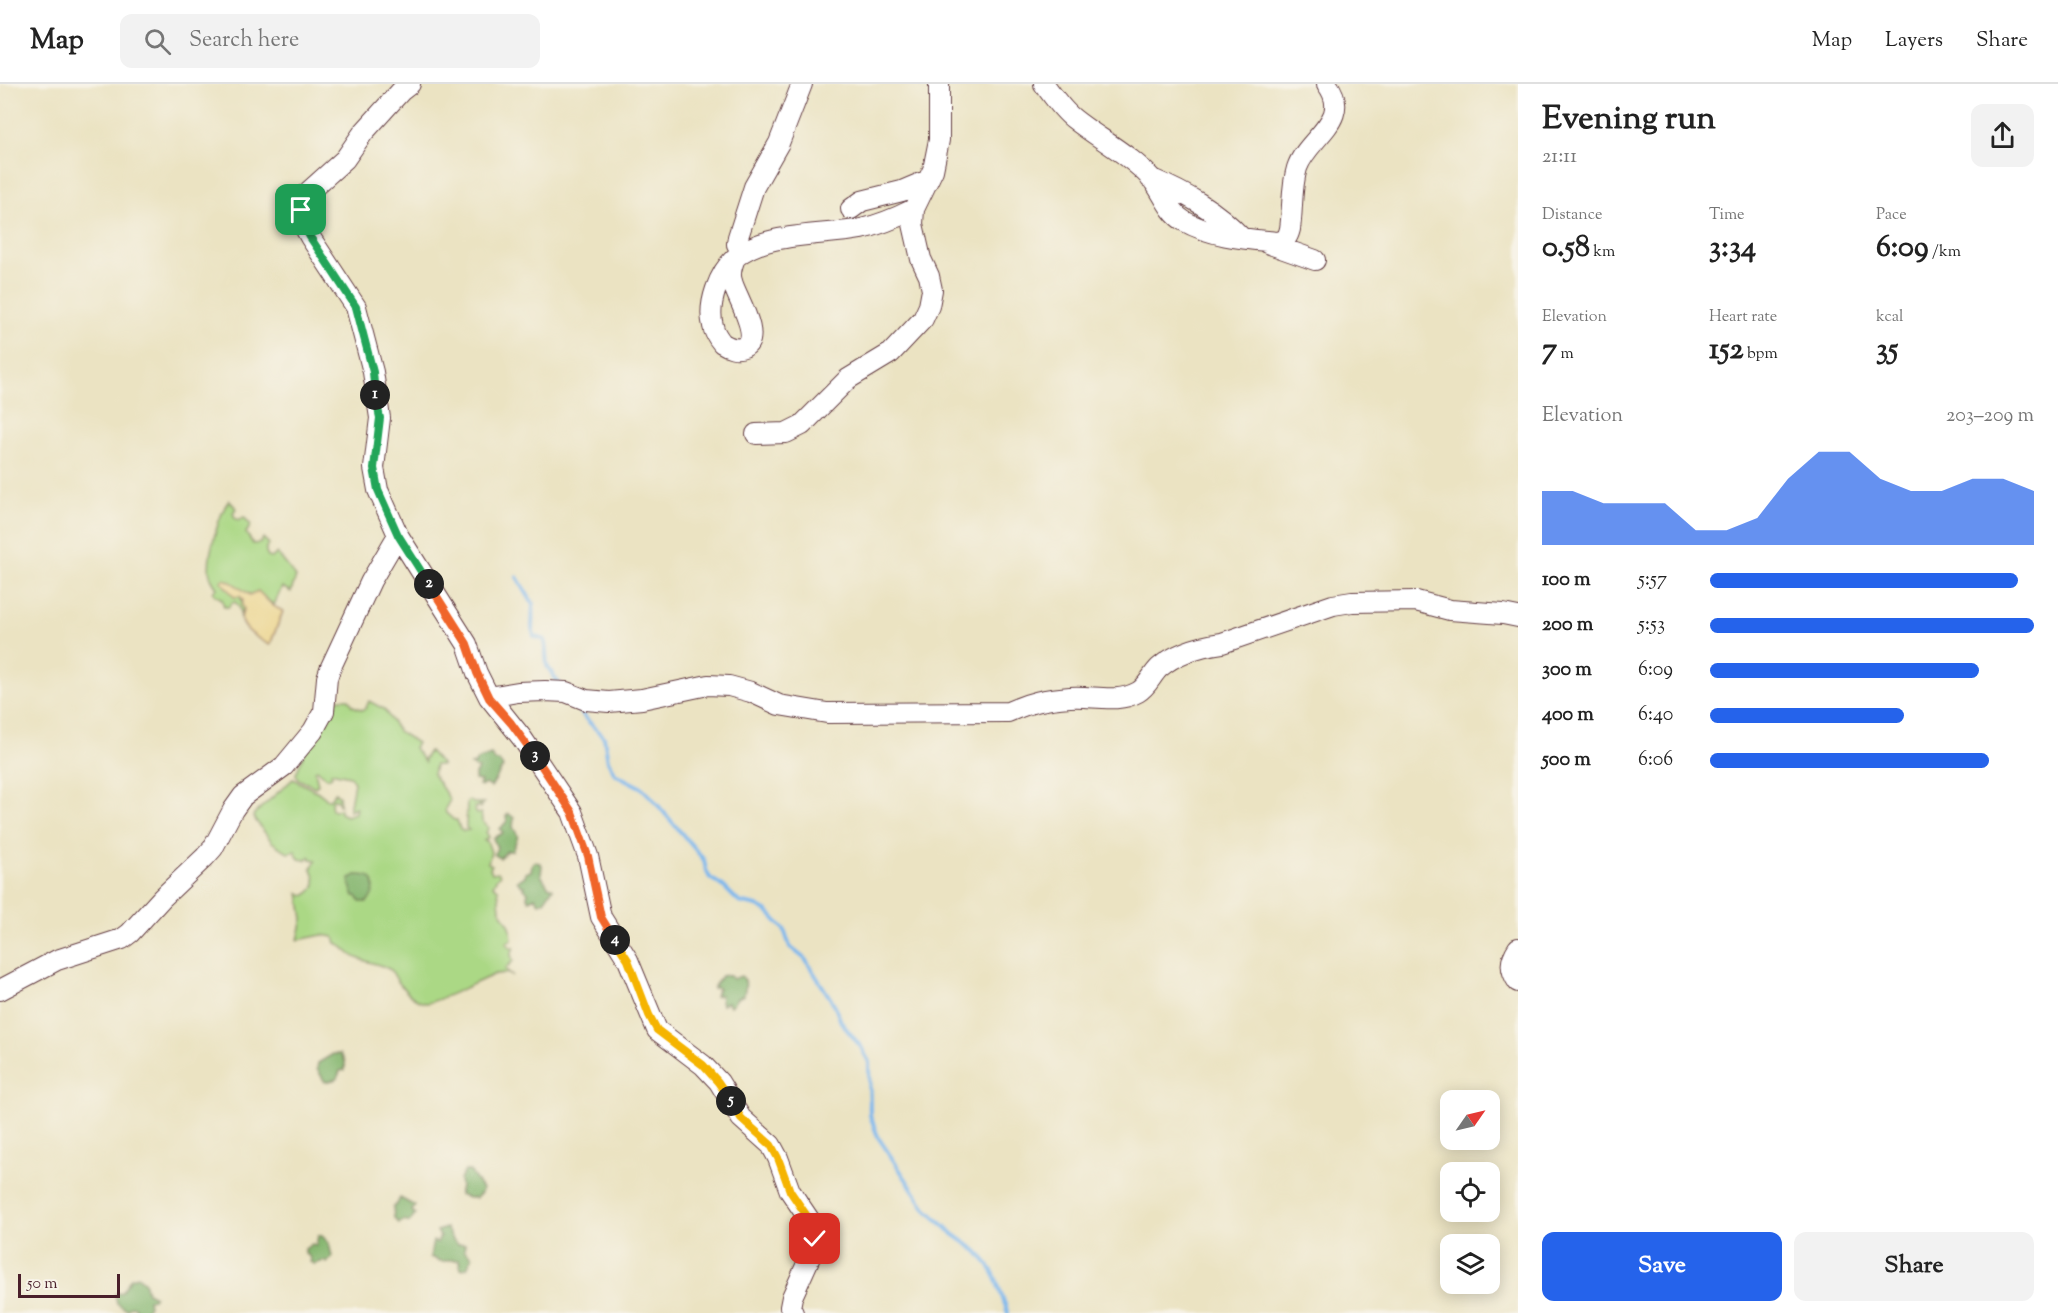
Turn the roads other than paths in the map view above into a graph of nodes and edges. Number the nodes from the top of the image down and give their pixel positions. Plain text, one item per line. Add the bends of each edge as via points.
1 (410, 84) edge
2 (802, 84) edge
3 (939, 84) edge
4 (1044, 84) edge
5 (1327, 84) edge
6 (928, 180) junction
7 (851, 209) dead end
8 (914, 209) junction
9 (1251, 239) junction
10 (1315, 260) dead end
11 (756, 434) dead end
12 (398, 535) junction
13 (1518, 617) edge
14 (489, 698) junction
15 (1518, 948) edge
16 (1518, 981) edge
17 (0, 990) edge
18 (793, 1313) edge

1 - 12 street via 363,133 345,159 305,195 300,219 356,307 380,418 374,468 378,490
2 - 8 street via 779,143 754,187 738,237 739,254 797,236 880,225
3 - 6 street via 939,140
4 - 9 street via 1072,118 1150,178 1181,220
5 - 9 street via 1333,92 1336,110 1300,160 1288,235 1278,242
6 - 7 street via 862,201
6 - 8 street
8 - 11 street via 915,233 932,290 923,319 891,353 848,379 802,425 786,433
9 - 10 street
12 - 14 street via 467,644
12 - 17 street via 371,581 330,669 324,711 313,731 284,766 243,796 213,848 122,939 57,960
13 - 14 street via 1450,610 1416,601 1343,603 1222,643 1204,645 1158,669 1138,692 1124,697 1035,701 1008,712 827,713 779,705 751,692 708,685 609,702 545,691
14 - 18 street via 522,738 572,812 588,856 601,917 628,960 657,1030 703,1065 741,1118 771,1145 790,1191 815,1228 815,1246 792,1297
15 - 16 street via 1510,964

